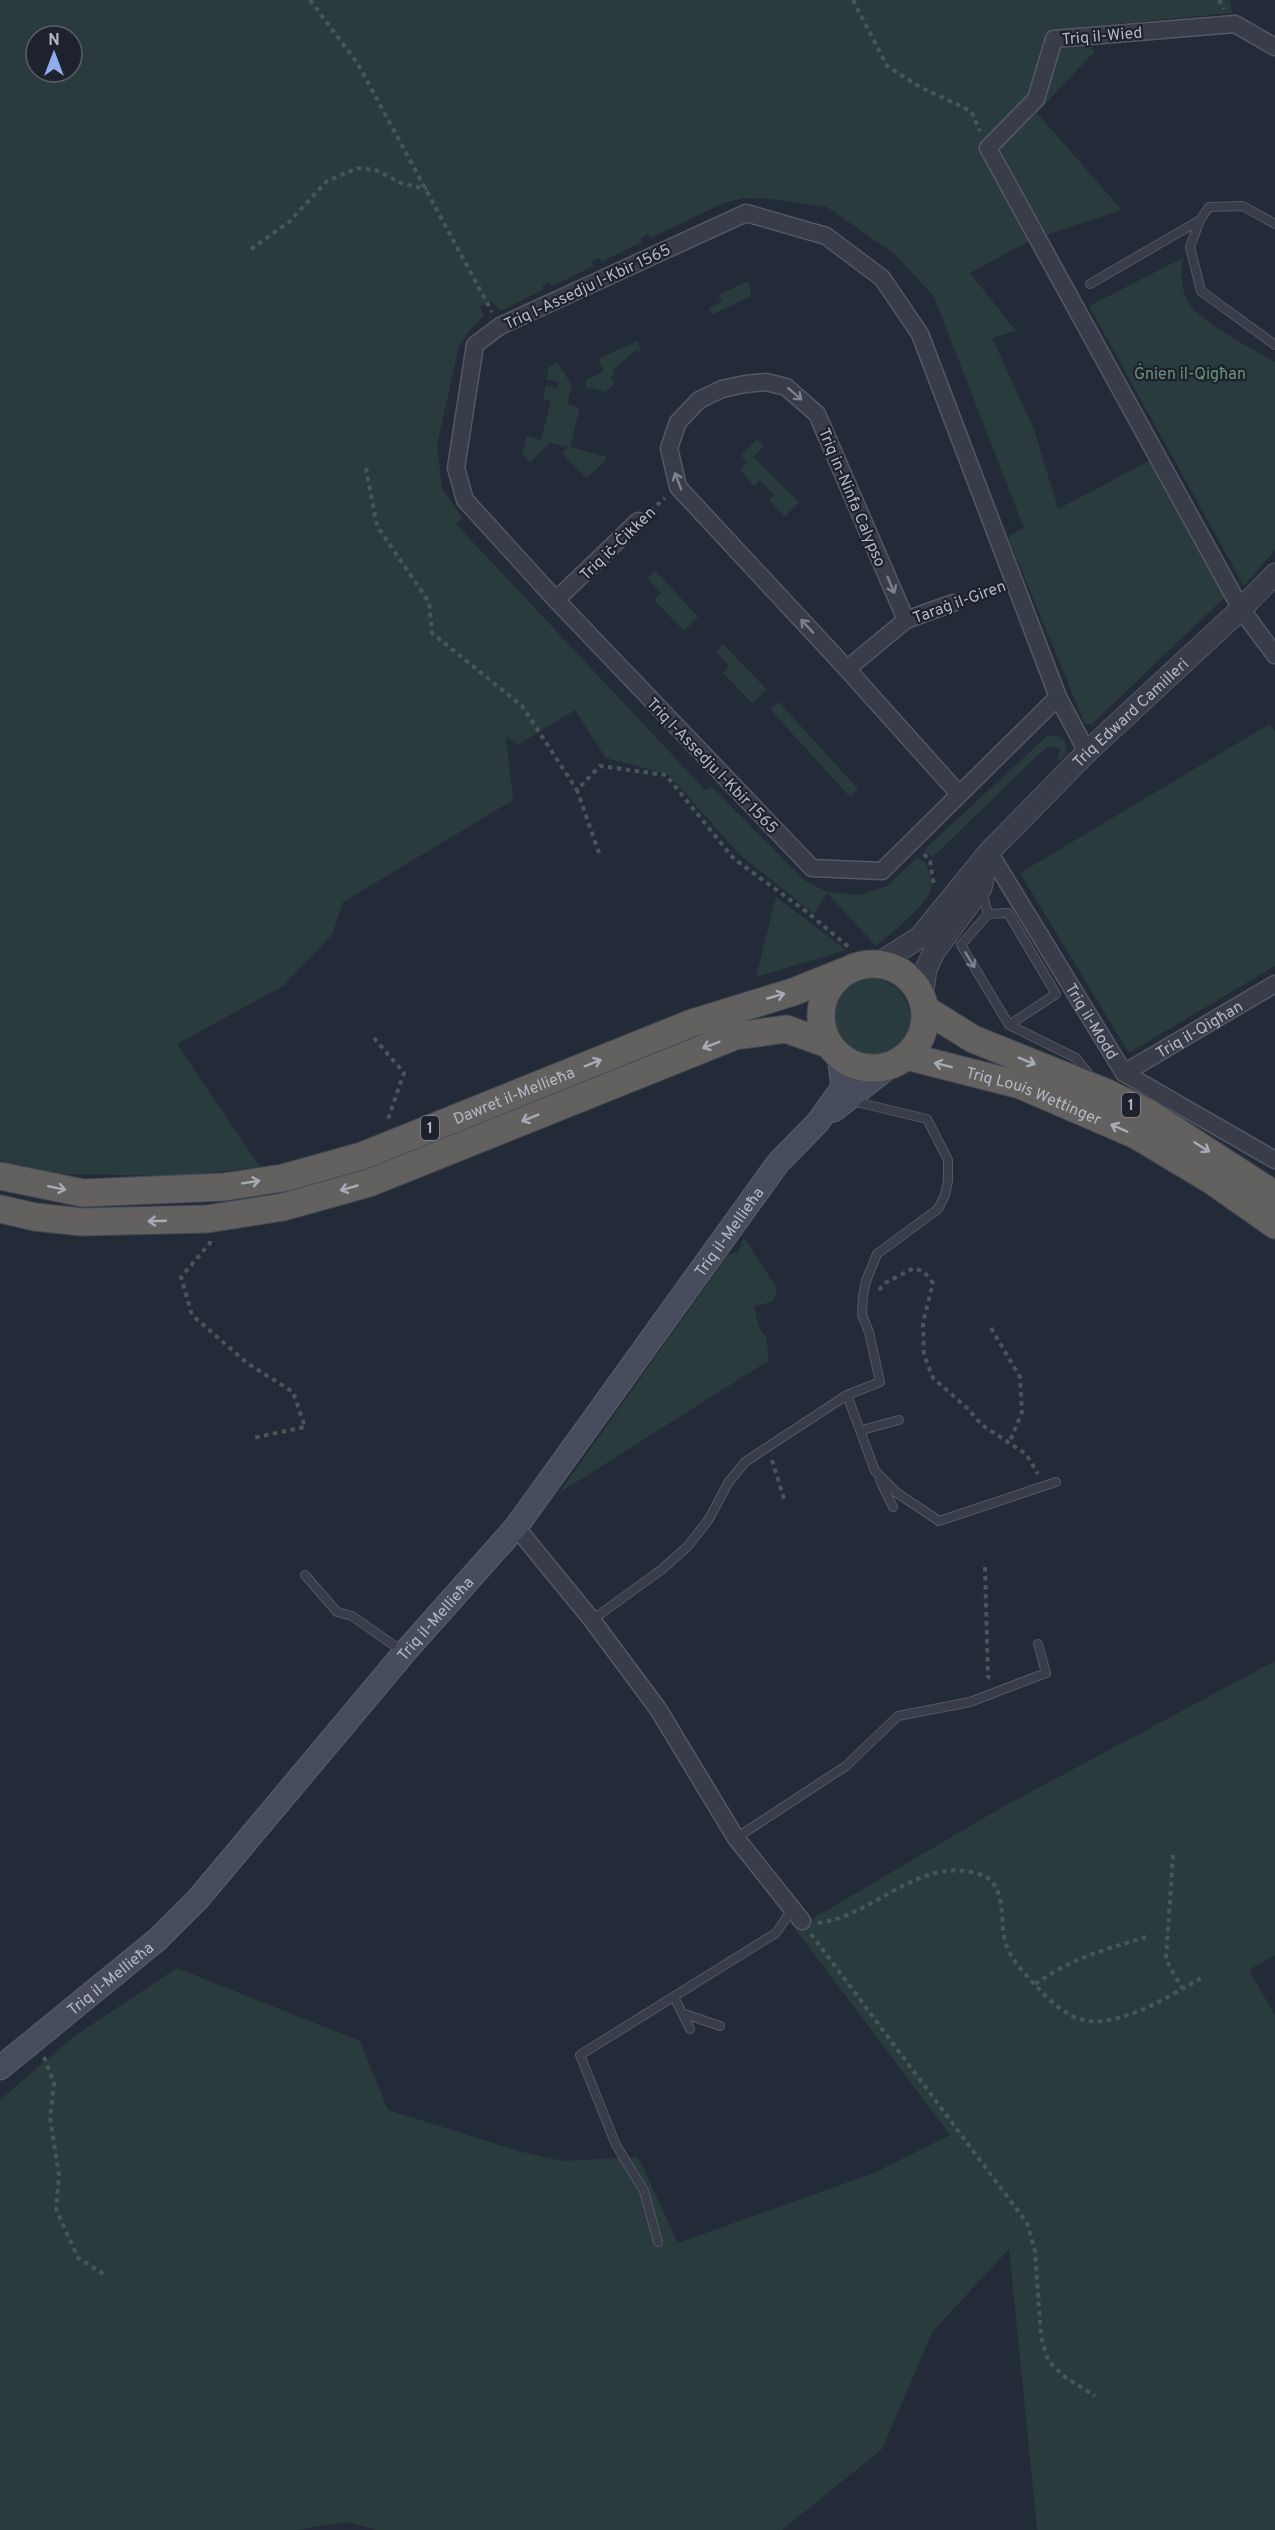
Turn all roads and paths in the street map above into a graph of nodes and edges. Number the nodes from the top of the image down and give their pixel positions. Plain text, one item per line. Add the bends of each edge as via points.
1 (310, 0) edge
2 (853, 0) edge
3 (1275, 47) edge
4 (988, 148) junction
5 (428, 189) junction
6 (1200, 220) junction
7 (1275, 224) edge
8 (251, 249) dead end
9 (1090, 284) dead end
10 (500, 326) junction
11 (1275, 345) edge
12 (366, 468) dead end
13 (678, 487) junction
14 (638, 521) joint
15 (1275, 574) edge
16 (1013, 581) junction
17 (556, 600) junction
18 (953, 603) joint
19 (1241, 609) junction
20 (906, 620) junction
21 (1275, 654) edge
22 (847, 669) junction
23 (1058, 697) junction
24 (1087, 752) junction
25 (577, 790) junction
26 (959, 794) junction
27 (914, 842) junction
28 (988, 852) junction
29 (599, 853) dead end
30 (935, 883) dead end
31 (981, 888) junction
32 (988, 914) junction
33 (863, 966) junction
34 (1275, 984) edge
35 (924, 1003) junction
36 (1009, 1026) junction
37 (374, 1038) dead end
38 (834, 1050) junction
39 (899, 1061) junction
40 (1124, 1073) junction
41 (1105, 1092) junction
42 (849, 1100) junction
43 (818, 1122) junction
44 (380, 1148) junction
45 (1272, 1154) edge
46 (0, 1176) edge
47 (1275, 1195) edge
48 (0, 1209) edge
49 (207, 1219) junction
50 (1275, 1225) edge
51 (862, 1308) junction
52 (991, 1328) dead end
53 (847, 1395) junction
54 (899, 1420) dead end
55 (862, 1430) junction
56 (253, 1438) dead end
57 (1010, 1441) junction
58 (768, 1448) junction
59 (875, 1472) junction
60 (1056, 1482) dead end
61 (1045, 1486) junction
62 (785, 1502) dead end
63 (893, 1507) dead end
64 (516, 1527) junction
65 (985, 1567) dead end
66 (305, 1575) dead end
67 (592, 1620) junction
68 (1038, 1644) dead end
69 (404, 1653) junction
70 (1017, 1684) junction
71 (736, 1838) junction
72 (1173, 1855) dead end
73 (790, 1907) junction
74 (802, 1922) junction
75 (1146, 1937) dead end
76 (1201, 1978) dead end
77 (1035, 1984) junction
78 (1182, 1988) junction
79 (674, 1997) junction
80 (682, 2013) junction
81 (720, 2026) dead end
82 (690, 2029) dead end
83 (36, 2036) junction
84 (0, 2068) edge
85 (658, 2242) dead end
86 (107, 2276) dead end
87 (1095, 2396) dead end

1 - 5 path via 358,64
2 - 4 path via 887,66 971,111
3 - 4 street, Triq il-Wied via 1235,24 1054,39 1036,99
4 - 19 street
5 - 8 path via 403,184 376,170 358,168 327,181 289,222
5 - 10 path
6 - 7 lane via 1209,207 1243,206
6 - 9 lane
6 - 11 lane via 1190,247 1201,291
10 - 16 street, Triq l-Assedju l-Kbir 1565 via 746,213 826,236 882,278 920,334
10 - 17 street, Triq l-Assedju l-Kbir 1565 via 475,345 456,468 465,500
12 - 25 path via 377,526 429,602 432,633 522,706
13 - 14 path, Triq iċ-Ċikken
13 -> 20 street, Triq in-Ninfa Calypso via 669,448 678,422 699,400 745,384 766,382 786,387 817,414
22 -> 13 street, Triq in-Ninfa Calypso
14 - 17 street, Triq iċ-Ċikken
15 - 19 street, Triq Edward Camilleri
16 - 18 path, Taraġ il-Giren
16 - 23 street, Triq l-Assedju l-Kbir 1565
17 - 27 street, Triq l-Assedju l-Kbir 1565 via 812,868 882,871
18 - 20 street, Taraġ il-Giren
19 - 21 street
19 - 24 street, Triq Edward Camilleri
20 - 22 street
22 - 26 street, Triq in-Ninfa Calypso
23 - 24 street, Triq l-Assedju l-Kbir 1565
23 - 26 street, Triq l-Assedju l-Kbir 1565
24 - 28 street, Triq Edward Camilleri
25 - 29 path
25 - 33 path via 600,766 666,775 734,859 807,912
26 - 27 street, Triq l-Assedju l-Kbir 1565
27 - 30 path via 930,861
28 - 31 street
28 - 33 street, Triq Edward Camilleri via 920,937
28 - 40 street, Triq il-Modd
31 - 32 lane
31 - 35 street via 934,952 926,969
32 -> 36 lane via 961,945
32 - 36 lane via 1008,913 1056,994
33 - 35 highway via 899,970 913,981
33 - 38 highway via 828,987 821,1004 820,1023
44 -> 33 highway, Dawret il-Mellieħa / 1 via 692,1023
34 - 40 street, Triq il-Qigħan
35 - 39 highway via 924,1028 919,1042
35 -> 41 highway, Triq Louis Wettinger / 1 via 973,1039
36 - 41 lane via 1076,1058
37 - 44 path via 404,1072 390,1118 373,1127
38 - 39 highway via 852,1064 873,1068
38 - 43 main road, Triq il-Mellieħa via 843,1087
38 -> 49 highway, Dawret il-Mellieħa / 1 via 786,1029 735,1036 369,1183 283,1207
39 - 42 main road, Triq il-Mellieħa
50 -> 39 highway, Triq Louis Wettinger / 1 via 1136,1135 1020,1085
40 - 45 street, Triq il-Modd
41 -> 47 highway, Triq Louis Wettinger / 1 via 1150,1114
42 - 43 main road, Triq il-Mellieħa
42 - 51 lane via 927,1119 948,1161 945,1195 938,1209 877,1254 866,1281
43 - 64 main road, Triq il-Mellieħa via 778,1163
46 -> 44 highway, Dawret il-Mellieħa / 1 via 83,1193 212,1188 283,1178
49 -> 48 highway, Dawret il-Mellieħa / 1 via 82,1222
49 - 56 path via 210,1243 181,1277 192,1315 248,1363 293,1392 304,1427
51 - 53 lane via 880,1382
51 - 57 path via 885,1283 914,1268 924,1272 933,1283 923,1323 924,1355 933,1378 982,1425
52 - 57 path via 1020,1377 1022,1412
53 - 55 lane
53 - 58 lane
54 - 55 lane
55 - 59 lane
57 - 61 path via 1026,1454
58 - 62 path
58 - 67 lane via 745,1462 688,1546
59 - 61 lane via 897,1493 939,1521
59 - 63 lane
60 - 61 lane
64 - 67 street
64 - 69 main road, Triq il-Mellieħa
65 - 70 path via 988,1677
66 - 69 lane via 337,1612 351,1616
67 - 71 street via 658,1708
68 - 70 lane via 1046,1673
69 - 83 main road, Triq il-Mellieħa via 198,1899 158,1939
70 - 71 lane via 970,1702 898,1716 846,1766
71 - 73 street
72 - 78 path via 1166,1960
73 - 74 street
73 - 79 lane via 776,1933
74 - 77 path via 820,1923 853,1912 909,1882 944,1872 979,1874 996,1886 1011,1958
74 - 87 path via 1027,2223 1035,2251 1041,2337 1048,2360 1062,2375
75 - 77 path via 1085,1955
76 - 78 path
77 - 78 path via 1054,2005 1076,2018 1099,2020 1153,2005
79 - 80 lane
79 - 85 lane via 579,2055 616,2145 644,2191
80 - 81 lane
80 - 82 lane
83 - 84 main road, Triq il-Mellieħa
83 - 86 path via 54,2083 50,2118 59,2175 56,2209 78,2258

